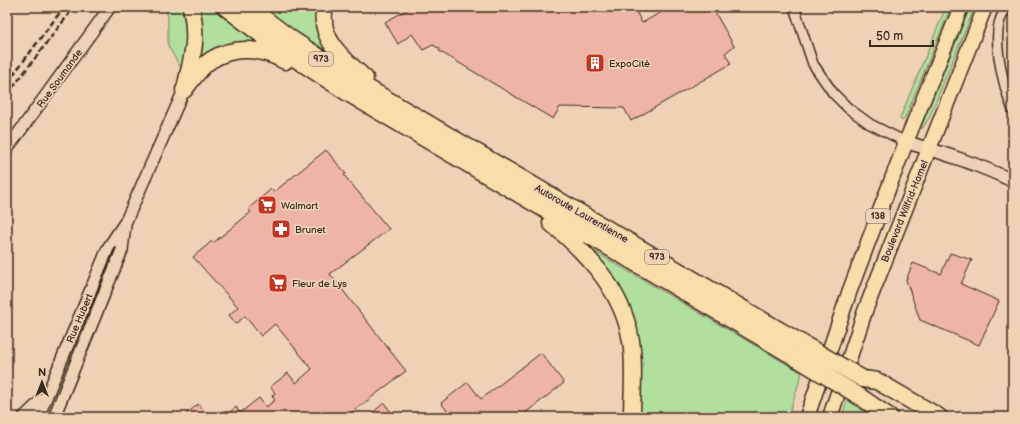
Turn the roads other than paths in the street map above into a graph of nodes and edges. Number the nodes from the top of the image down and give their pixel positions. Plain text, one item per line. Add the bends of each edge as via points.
1 (110, 7) edge
2 (192, 7) edge
3 (225, 7) edge
4 (249, 7) edge
5 (325, 7) edge
6 (794, 7) edge
7 (961, 7) edge
8 (985, 7) edge
9 (1010, 7) edge
10 (317, 73) junction
11 (184, 90) junction
12 (396, 105) junction
13 (1013, 110) edge
14 (906, 142) junction
15 (7, 149) edge
16 (928, 149) junction
17 (1013, 181) edge
18 (516, 194) junction
19 (126, 221) junction
20 (864, 379) junction
21 (47, 395) junction
22 (24, 417) edge
23 (38, 417) edge
24 (54, 417) edge
25 (632, 417) edge
26 (807, 417) edge
27 (830, 417) edge
28 (890, 417) edge
29 (916, 417) edge
30 (939, 417) edge

1 - 15 street, Rue Soumande
2 - 11 highway via 196,27 195,51
3 - 10 highway, Autoroute Laurentienne / 973
4 - 12 highway, Autoroute Laurentienne / 973 via 321,59
5 - 12 highway via 325,30 334,49
6 - 14 street via 812,64 833,93 870,124
7 - 14 main road, 138
8 - 16 main road, Boulevard Wilfrid-Hamel / 138
9 - 13 street via 1001,18 999,48 1001,72
10 - 11 highway via 299,69 267,52 235,51 211,60
10 - 18 highway, Autoroute Laurentienne / 973
11 - 19 street, Rue Hubert
12 - 20 highway, Autoroute Laurentienne / 973, bridge
14 - 16 main road
14 - 26 main road, 138 via 850,290
16 - 17 main road via 984,167
16 - 27 main road, Boulevard Wilfrid-Hamel / 138 via 865,311
18 - 25 highway via 580,247 606,280 623,309 631,340
18 - 28 highway, Autoroute Laurentienne / 973, bridge via 798,359
19 - 21 street, Rue Hubert via 108,248
19 - 24 street, Rue Hubert via 122,250
20 - 29 highway, Autoroute Laurentienne / 973
20 - 30 highway via 877,381
21 - 22 street
21 - 23 street, Rue Hubert

